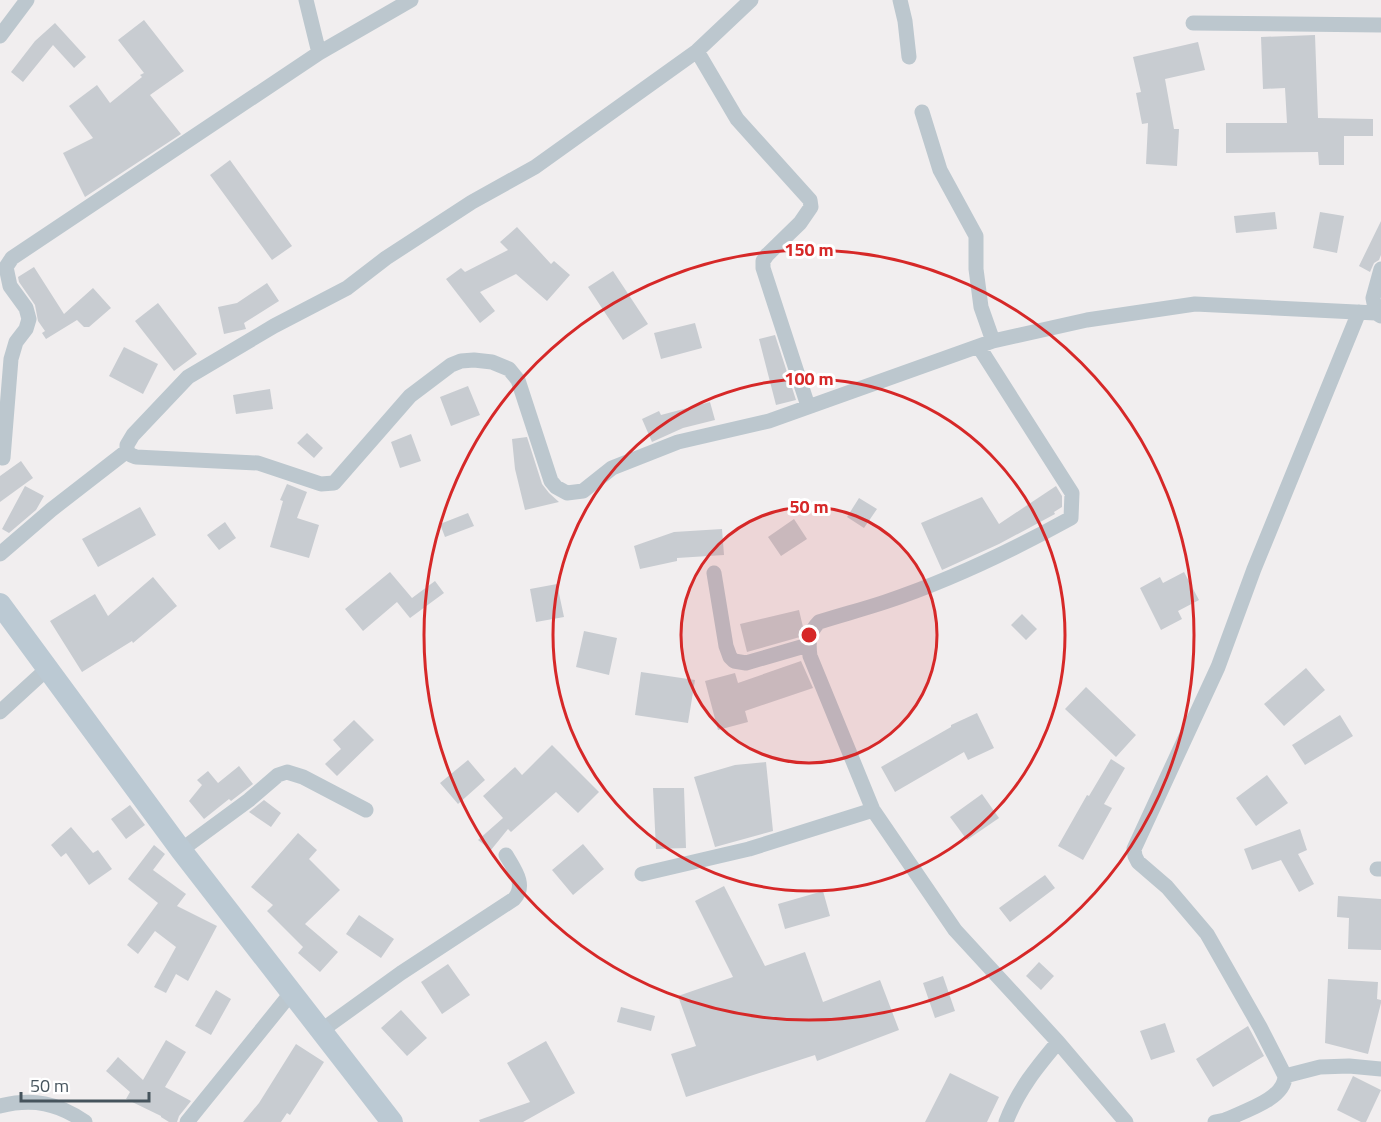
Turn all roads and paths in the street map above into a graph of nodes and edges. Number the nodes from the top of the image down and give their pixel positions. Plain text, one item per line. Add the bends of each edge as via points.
1 (27, 0) edge
2 (306, 0) edge
3 (411, 0) edge
4 (752, 0) edge
5 (900, 0) edge
6 (1193, 23) dead end
7 (1381, 25) edge
8 (0, 36) edge
9 (697, 51) junction
10 (319, 53) junction
11 (909, 57) dead end
12 (922, 112) dead end
13 (1381, 269) edge
14 (1359, 312) junction
15 (1378, 314) edge
16 (986, 344) junction
17 (808, 406) junction
18 (127, 451) junction
19 (3, 458) dead end
20 (0, 554) edge
21 (714, 573) dead end
22 (0, 604) edge
23 (808, 645) junction
24 (47, 669) junction
25 (0, 712) edge
26 (366, 810) dead end
27 (873, 810) junction
28 (181, 850) junction
29 (506, 855) dead end
30 (642, 874) dead end
31 (292, 992) junction
32 (322, 1030) junction
33 (1058, 1042) junction
34 (1381, 1069) edge
35 (1285, 1076) junction
36 (0, 1106) edge
37 (85, 1122) edge
38 (187, 1122) edge
39 (392, 1122) edge
40 (1006, 1122) edge
41 (1126, 1122) edge
42 (1215, 1122) edge

1 - 8 street
2 - 10 street
3 - 10 street
4 - 9 street
5 - 11 street
6 - 7 street
9 - 17 street via 737,119 810,200 811,207 800,223 763,261
9 - 18 street via 535,167 472,202 347,288 188,377 133,435
10 - 19 street via 12,258 6,267 10,286 29,319 12,359
12 - 16 street via 940,170 976,236 976,269
13 - 15 street via 1373,298
14 - 15 street
14 - 16 street via 1195,304 1087,320
14 - 35 street via 1218,668 1134,849 1138,862 1167,887 1207,934
16 - 17 street
16 - 23 street via 1072,494 1071,518 1029,542 950,576 819,622
17 - 18 street via 770,421 678,442 612,468 583,491 567,493 551,481 514,374 500,365 474,360 451,365 410,396 334,483 321,484 258,463 136,457
18 - 20 street
21 - 23 street via 726,646 734,661 752,662
22 - 24 street
23 - 27 street
24 - 25 street
24 - 28 street
26 - 28 street via 286,772 278,774
27 - 30 street via 749,849
27 - 33 street via 955,930
28 - 31 street
29 - 32 street via 520,882 514,899 401,972
31 - 32 street
31 - 38 street
32 - 39 street
33 - 40 street via 1028,1077
33 - 41 street
34 - 35 street via 1320,1067
35 - 42 street via 1280,1092
36 - 37 street via 25,1101 45,1103 68,1110

